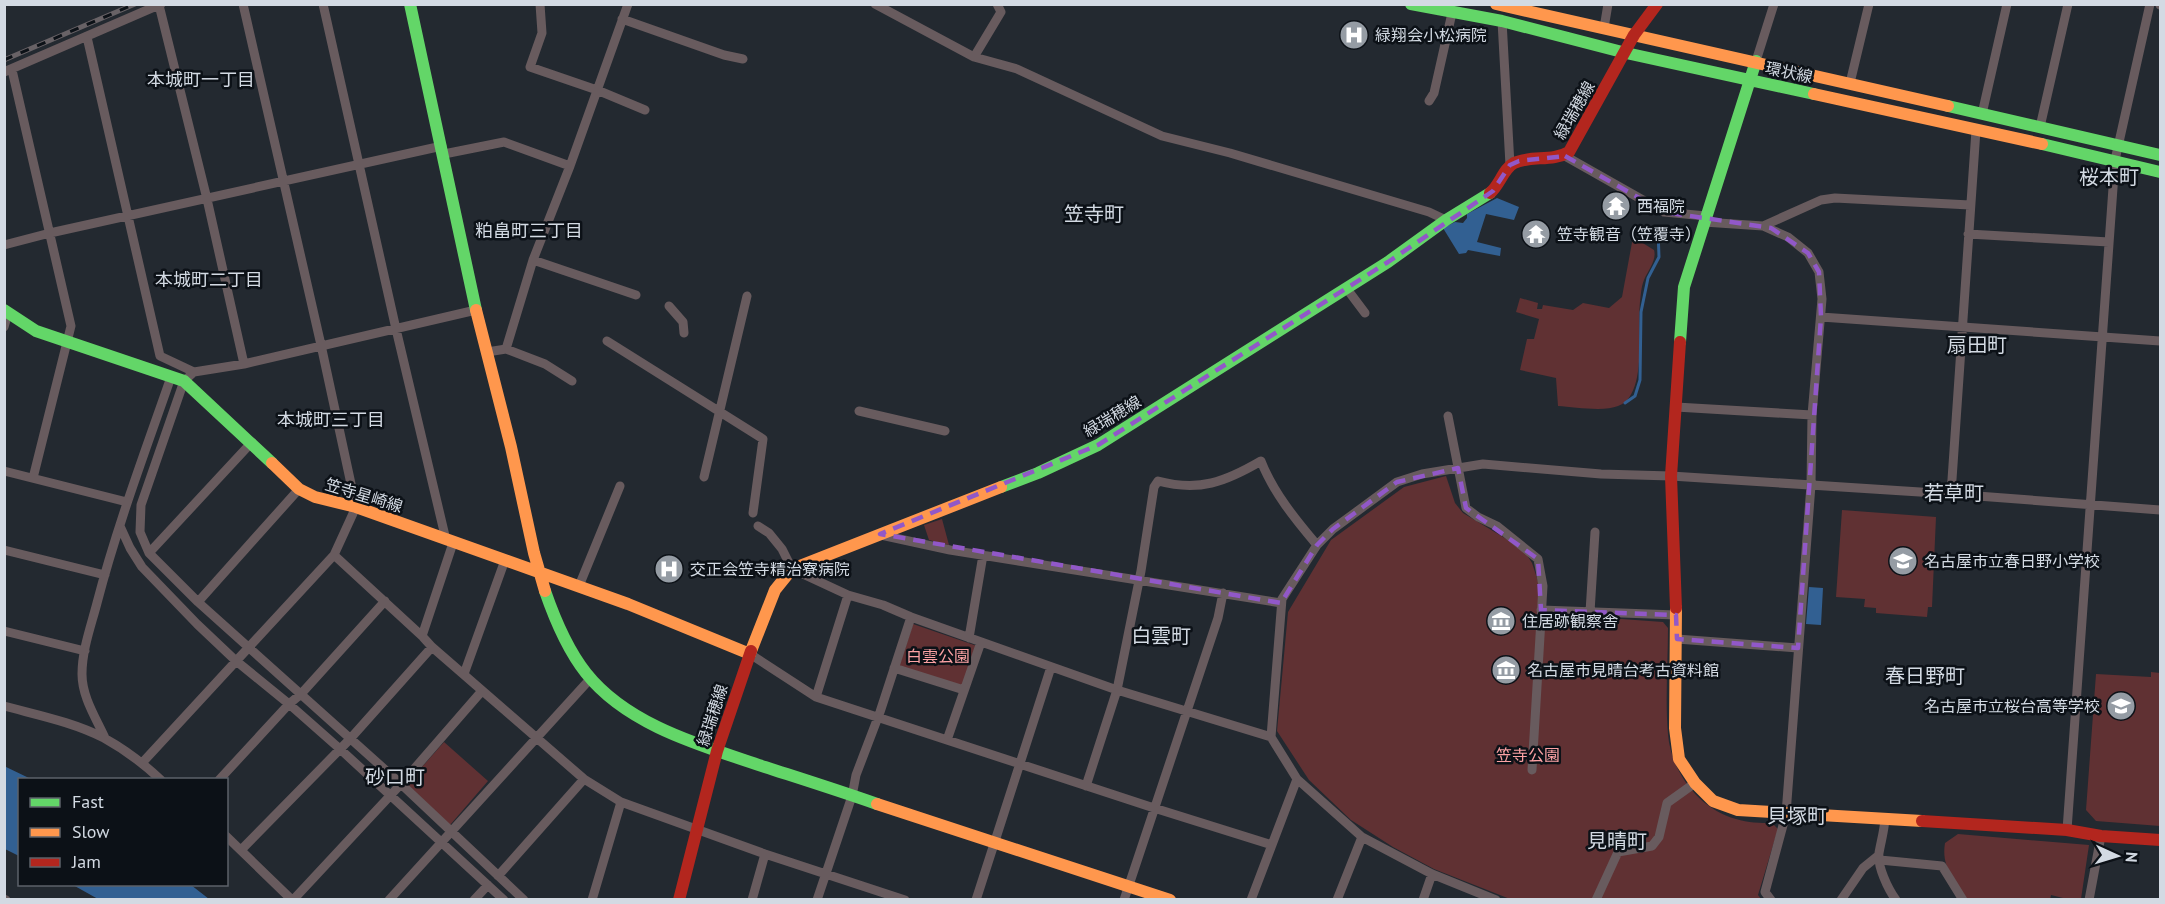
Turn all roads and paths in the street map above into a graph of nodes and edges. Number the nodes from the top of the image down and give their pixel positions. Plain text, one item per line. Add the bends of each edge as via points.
1 (243, 4) edge
2 (324, 4) edge
3 (410, 4) edge
4 (540, 4) edge
5 (628, 4) edge
6 (875, 4) edge
7 (997, 4) edge
8 (1410, 4) edge
9 (1496, 4) edge
10 (1608, 4) edge
11 (1657, 4) edge
12 (1774, 4) edge
13 (1869, 4) edge
14 (2007, 4) edge
15 (2068, 4) edge
16 (2150, 4) edge
17 (160, 5) edge
18 (1476, 11) edge
19 (1452, 13) junction
20 (622, 19) junction
21 (1502, 21) junction
22 (1604, 28) junction
23 (1634, 36) junction
24 (87, 37) junction
25 (1626, 52) junction
26 (974, 57) junction
27 (743, 59) dead end
28 (1756, 61) junction
29 (8, 71) edge
30 (1750, 80) junction
31 (1850, 83) junction
32 (597, 90) junction
33 (1429, 101) dead end
34 (645, 110) dead end
35 (1982, 114) junction
36 (2040, 127) junction
37 (1976, 130) junction
38 (2119, 144) junction
39 (443, 150) junction
40 (2160, 155) edge
41 (1564, 156) junction
42 (2115, 160) junction
43 (359, 163) junction
44 (1510, 165) junction
45 (570, 166) junction
46 (2160, 172) edge
47 (283, 181) junction
48 (207, 199) junction
49 (1970, 205) junction
50 (128, 217) junction
51 (1705, 219) junction
52 (1446, 220) junction
53 (1763, 226) junction
54 (50, 233) junction
55 (1968, 234) junction
56 (2109, 242) junction
57 (4, 245) edge
58 (533, 260) junction
59 (1347, 289) junction
60 (636, 295) dead end
61 (747, 296) dead end
62 (669, 306) dead end
63 (476, 310) junction
64 (6, 312) edge
65 (1365, 313) dead end
66 (1821, 317) junction
67 (1962, 326) junction
68 (4, 327) edge
69 (396, 329) junction
70 (684, 333) dead end
71 (2103, 336) junction
72 (607, 341) dead end
73 (2160, 341) edge
74 (68, 343) junction
75 (321, 345) junction
76 (506, 350) junction
77 (487, 352) junction
78 (244, 364) junction
79 (194, 372) junction
80 (171, 377) junction
81 (184, 381) junction
82 (572, 381) dead end
83 (1676, 407) junction
84 (859, 411) dead end
85 (720, 413) junction
86 (1812, 415) junction
87 (1448, 416) dead end
88 (945, 431) dead end
89 (252, 442) junction
90 (1458, 468) junction
91 (4, 471) edge
92 (1671, 476) junction
93 (704, 477) dead end
94 (33, 478) junction
95 (1810, 485) junction
96 (620, 486) dead end
97 (299, 489) junction
98 (1951, 494) junction
99 (127, 502) junction
100 (2090, 506) junction
101 (356, 507) junction
102 (2160, 510) edge
103 (753, 513) dead end
104 (120, 526) junction
105 (758, 526) dead end
106 (1594, 532) dead end
107 (880, 534) junction
108 (450, 542) junction
109 (1317, 545) junction
110 (4, 550) edge
111 (149, 553) junction
112 (334, 555) junction
113 (983, 555) junction
114 (505, 560) junction
115 (792, 569) junction
116 (540, 572) junction
117 (105, 574) junction
118 (1139, 580) junction
119 (579, 586) junction
120 (1223, 593) junction
121 (848, 595) junction
122 (384, 601) junction
123 (198, 602) junction
124 (1281, 603) junction
125 (1541, 610) junction
126 (1590, 612) junction
127 (1676, 615) junction
128 (911, 617) junction
129 (4, 631) edge
130 (422, 636) junction
131 (969, 638) junction
132 (1677, 639) junction
133 (981, 642) junction
134 (432, 647) junction
135 (248, 648) junction
136 (1798, 648) junction
137 (85, 651) junction
138 (750, 654) junction
139 (236, 660) junction
140 (1051, 667) junction
141 (894, 668) junction
142 (464, 674) junction
143 (591, 678) junction
144 (964, 690) junction
145 (1117, 690) junction
146 (481, 692) junction
147 (301, 694) junction
148 (816, 697) junction
149 (289, 704) junction
150 (4, 706) edge
151 (1188, 712) junction
152 (878, 718) junction
153 (1271, 737) junction
154 (105, 738) junction
155 (535, 738) junction
156 (350, 739) junction
157 (947, 740) junction
158 (340, 749) junction
159 (717, 752) junction
160 (142, 763) junction
161 (1019, 764) junction
162 (1532, 770) dead end
163 (159, 778) edge
164 (221, 778) edge
165 (584, 779) junction
166 (1297, 779) junction
167 (1695, 783) junction
168 (401, 784) junction
169 (1086, 786) junction
170 (390, 796) junction
171 (852, 796) junction
172 (621, 802) junction
173 (1154, 808) junction
174 (1786, 814) junction
175 (1885, 819) junction
176 (2067, 830) junction
177 (697, 831) junction
178 (450, 832) junction
179 (2102, 836) junction
180 (1362, 837) junction
181 (228, 838) edge
182 (2160, 840) edge
183 (994, 842) junction
184 (441, 843) junction
185 (1272, 845) junction
186 (242, 849) junction
187 (765, 854) junction
188 (1879, 858) junction
189 (826, 873) junction
190 (1432, 874) junction
191 (498, 876) junction
192 (488, 885) junction
193 (1129, 886) junction
194 (899, 899) edge
195 (292, 900) edge
196 (388, 900) edge
197 (474, 900) edge
198 (504, 900) edge
199 (524, 900) edge
200 (592, 900) edge
201 (679, 900) edge
202 (752, 900) edge
203 (817, 900) edge
204 (976, 900) edge
205 (1124, 900) edge
206 (1170, 900) edge
207 (1251, 900) edge
208 (1337, 900) edge
209 (1423, 900) edge
210 (1496, 900) edge
211 (1596, 900) edge
212 (1771, 900) edge
213 (1841, 900) edge
214 (1896, 900) edge
215 (1963, 900) edge
216 (2089, 900) edge

1 - 47 street
2 - 43 street
3 - 39 main road
4 - 32 street via 542,33 530,67
5 - 20 street
6 - 26 street
7 - 26 street via 1001,12
8 - 19 main road, 環状線
9 - 22 main road, 環状線
10 - 22 street
11 - 23 main road, 緑瑞穂線
12 - 28 street
13 - 31 street
14 - 35 street
15 - 36 street
16 - 38 street
17 - 24 street
17 - 48 street
18 - 19 main road, 環状線
18 - 21 main road, 環状線
19 - 33 street
20 - 27 street
20 - 32 street
21 - 25 main road, 環状線
21 - 44 street
22 - 23 main road, 環状線
23 - 25 main road, 緑瑞穂線
23 - 28 main road, 環状線
24 - 29 street
24 - 50 street
25 - 30 main road, 環状線
25 - 41 main road, 緑瑞穂線
26 - 52 street via 1017,69 1162,136 1362,192
28 - 30 main road
28 - 31 main road, 環状線
29 - 54 street
30 - 37 main road, 環状線
30 - 51 main road
31 - 35 main road, 環状線
32 - 34 street
32 - 45 street
35 - 36 main road, 環状線
36 - 38 main road, 環状線
37 - 42 main road, 環状線
37 - 49 street
38 - 40 main road, 環状線
38 - 42 street
39 - 43 street
39 - 45 street via 504,141
39 - 63 main road
41 - 44 main road, 緑瑞穂線 via 1519,160
41 - 51 street via 1664,212
42 - 46 main road, 環状線
42 - 56 street
43 - 47 street
43 - 69 street
44 - 52 main road, 緑瑞穂線 via 1492,191
45 - 58 street
47 - 48 street
47 - 75 street
48 - 50 street
48 - 78 street
49 - 53 street via 1835,198 1821,200
49 - 55 street
50 - 54 street
50 - 79 street via 160,356
51 - 53 street
51 - 83 main road via 1683,288
52 - 59 main road, 緑瑞穂線
53 - 66 street via 1788,237 1808,253 1819,272
54 - 57 street
54 - 74 street via 71,326
55 - 56 street
55 - 67 street
56 - 71 street
58 - 60 street
58 - 76 street
59 - 65 street
59 - 107 main road, 緑瑞穂線 via 1098,445 1019,481
61 - 85 street
62 - 70 street via 682,322
63 - 69 street
63 - 77 main road
64 - 68 street
64 - 74 main road, 笠寺星崎線
66 - 67 street
66 - 86 street
67 - 71 street
67 - 98 street
69 - 75 street
69 - 108 street
71 - 73 street
71 - 100 street
72 - 85 street
74 - 80 main road, 笠寺星崎線
74 - 94 street
75 - 78 street
75 - 101 street
76 - 77 street
76 - 82 street via 545,364
77 - 116 main road
78 - 79 street
79 - 81 street
80 - 81 main road, 笠寺星崎線
80 - 99 street
81 - 89 main road, 笠寺星崎線
81 - 111 street via 141,505 140,532
83 - 86 street
83 - 92 main road
84 - 88 street
85 - 93 street
85 - 103 street via 763,438
86 - 95 street
87 - 90 street
89 - 97 main road, 笠寺星崎線
89 - 111 street
90 - 92 street via 1483,464
90 - 109 street via 1397,482
90 - 125 street via 1466,508 1497,526 1538,559 1543,586
91 - 94 street
92 - 95 street
92 - 127 main road
94 - 99 street
95 - 98 street
95 - 136 street
96 - 119 street
97 - 101 main road, 笠寺星崎線
97 - 123 street
98 - 100 street
99 - 104 street
100 - 102 street
100 - 176 street
101 - 108 main road, 笠寺星崎線
101 - 112 street
104 - 117 street
104 - 139 street via 142,567
105 - 115 street via 782,549
106 - 126 street
107 - 113 street
107 - 115 main road, 緑瑞穂線
108 - 114 main road, 笠寺星崎線
108 - 130 street
109 - 118 street via 1269,482 1260,461 1209,484 1188,486 1158,481
109 - 124 street
110 - 117 street
111 - 123 street
112 - 122 street
112 - 135 street
113 - 118 street
113 - 131 street
114 - 116 main road, 笠寺星崎線
114 - 142 street
115 - 121 street
115 - 138 main road, 緑瑞穂線 via 775,590
116 - 119 main road, 笠寺星崎線
116 - 143 main road via 557,621
117 - 137 street
118 - 120 street
118 - 145 street
119 - 138 main road, 笠寺星崎線
120 - 124 street
120 - 151 street
121 - 128 street
121 - 148 street
122 - 130 street
122 - 147 street
123 - 135 street
124 - 153 street
125 - 126 street
125 - 162 street
126 - 127 street
127 - 132 main road
128 - 131 street
128 - 141 street
129 - 137 street
130 - 134 street
131 - 133 street
132 - 136 street
132 - 167 main road via 1675,728 1679,759
133 - 140 street
133 - 144 street
134 - 142 street
134 - 156 street
135 - 139 street
135 - 147 street
136 - 174 street
137 - 154 street via 83,685
138 - 148 street
138 - 159 main road, 緑瑞穂線
139 - 149 street
139 - 160 street
140 - 145 street
140 - 161 street
141 - 144 street
141 - 152 street
142 - 146 street
143 - 155 street
143 - 159 main road via 635,716
144 - 157 street
145 - 151 street
145 - 169 street
146 - 155 street
146 - 168 street
147 - 149 street
147 - 156 street
148 - 152 street
149 - 158 street
149 - 164 street
150 - 154 street
151 - 153 street
151 - 173 street
152 - 157 street
152 - 171 street
153 - 166 street
154 - 160 street
155 - 165 street
155 - 178 street
156 - 158 street
156 - 168 street
157 - 161 street
158 - 170 street
158 - 186 street
159 - 171 main road
159 - 177 main road, 緑瑞穂線
160 - 163 street
161 - 169 street
161 - 183 street
165 - 172 street
165 - 191 street
166 - 180 street
166 - 185 street
167 - 174 main road via 1713,801 1738,810
167 - 211 street via 1667,803 1659,837 1652,846 1618,852
168 - 170 street
168 - 178 street
169 - 173 street
170 - 184 street
170 - 195 street
171 - 183 main road
171 - 189 street
172 - 177 street
172 - 200 street
173 - 185 street
173 - 193 street
174 - 175 main road
174 - 212 street via 1766,892
175 - 176 main road
175 - 188 street
176 - 179 main road
177 - 187 street
177 - 201 main road, 緑瑞穂線
178 - 184 street
178 - 191 street
179 - 182 main road
179 - 216 street
180 - 190 street
180 - 208 street
181 - 186 street
183 - 193 main road
183 - 204 street
184 - 192 street
184 - 196 street
185 - 207 street
186 - 195 street
187 - 189 street
187 - 202 street
188 - 213 street via 1863,868
188 - 214 street via 1887,888
188 - 215 street via 1942,866
189 - 194 street
189 - 203 street
190 - 209 street
190 - 210 street
191 - 199 street
192 - 197 street
192 - 198 street
193 - 205 street
193 - 206 main road

